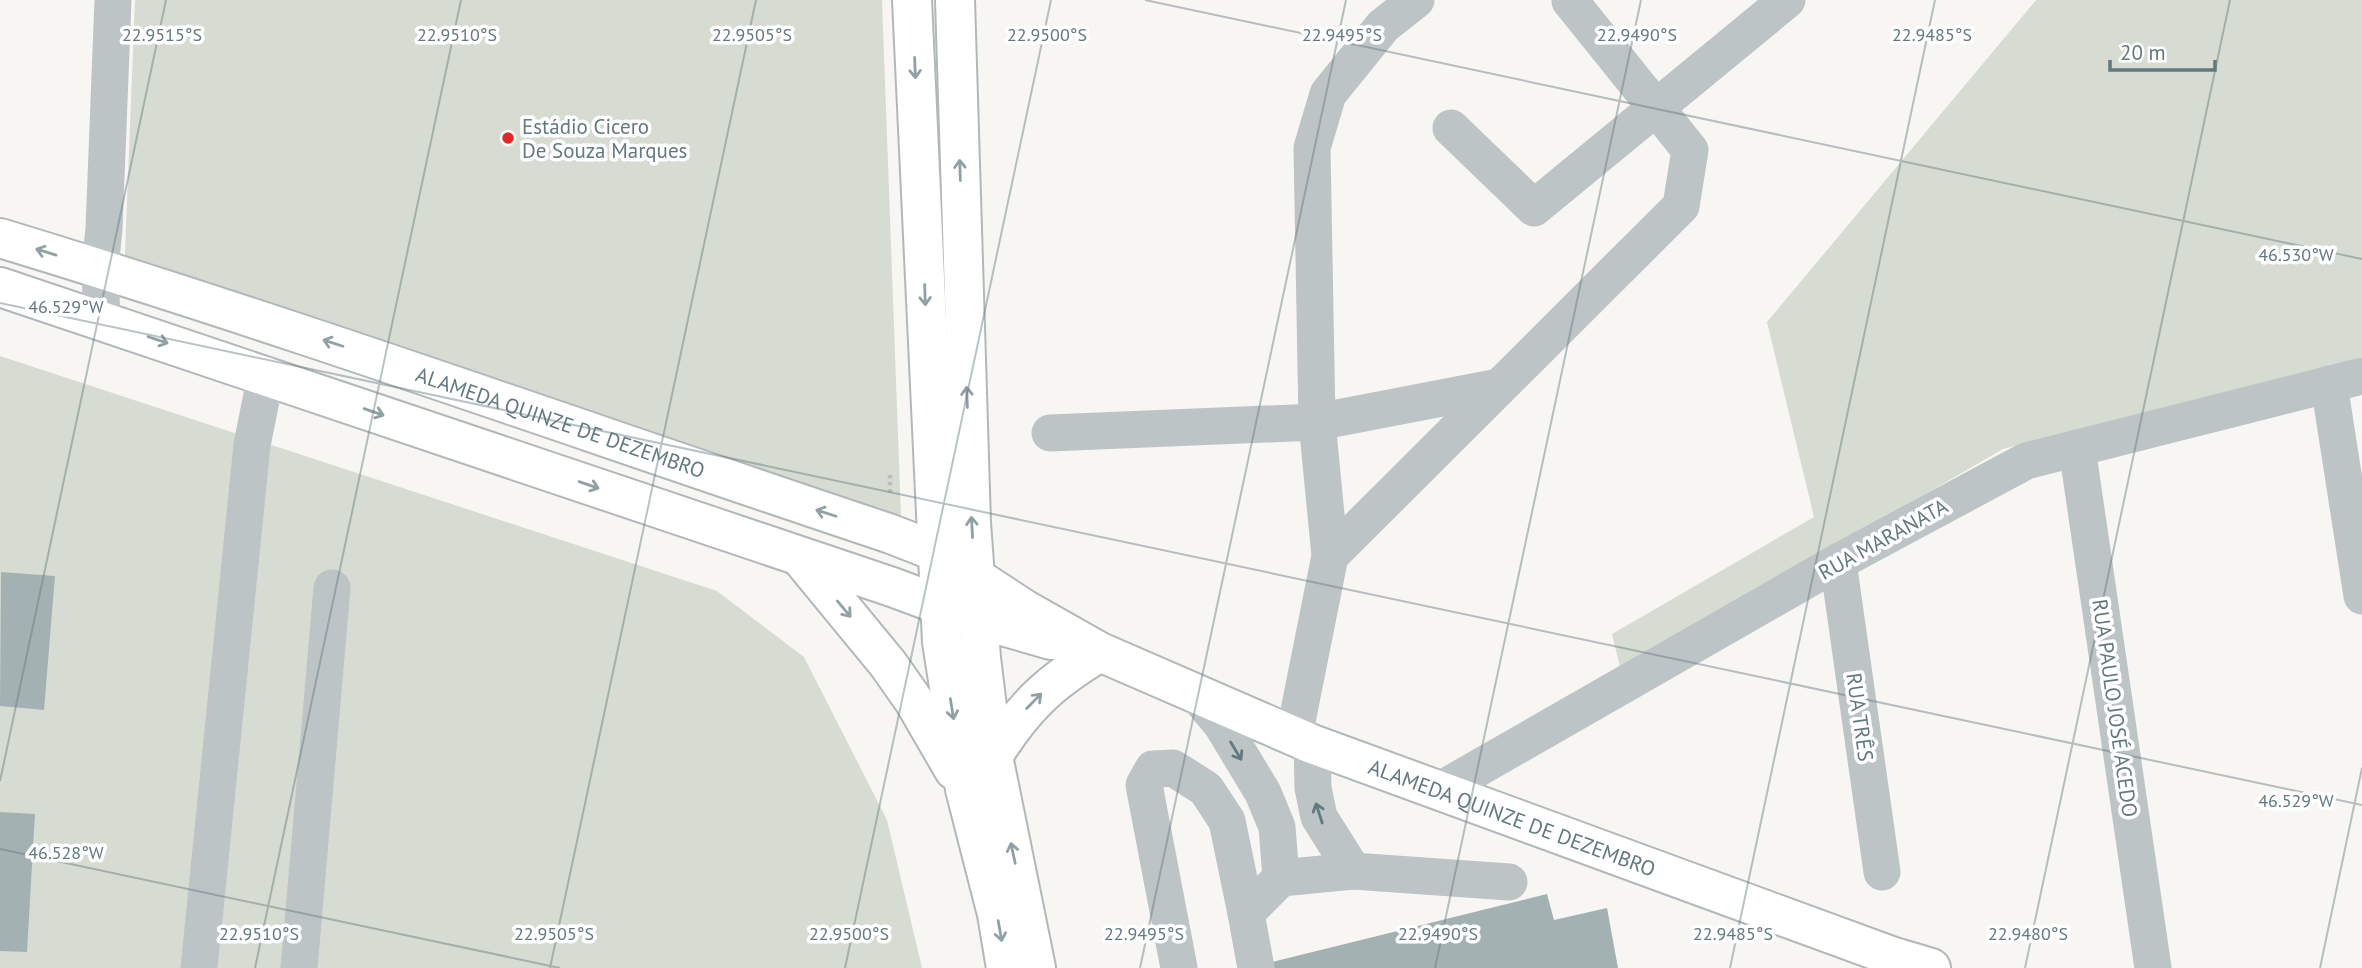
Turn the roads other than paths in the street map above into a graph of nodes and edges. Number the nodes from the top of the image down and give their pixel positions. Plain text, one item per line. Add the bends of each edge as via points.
1 (113, 0) edge
2 (912, 0) edge
3 (956, 0) edge
4 (1416, 0) edge
5 (1787, 0) edge
6 (1570, 1) edge
7 (1657, 109) junction
8 (1451, 128) dead end
9 (0, 238) edge
10 (100, 268) junction
11 (0, 288) edge
12 (102, 321) junction
13 (266, 375) junction
14 (2346, 380) edge
15 (1499, 387) junction
16 (1317, 422) junction
17 (1049, 433) dead end
18 (2077, 448) junction
19 (937, 552) junction
20 (1330, 556) junction
21 (800, 557) junction
22 (1838, 562) junction
23 (975, 579) junction
24 (332, 588) dead end
25 (2362, 596) edge
26 (939, 605) junction
27 (978, 619) junction
28 (1100, 652) junction
29 (1197, 695) junction
30 (1303, 740) junction
31 (993, 756) junction
32 (965, 789) junction
33 (1440, 790) junction
34 (1353, 871) junction
35 (1882, 872) dead end
36 (1281, 878) junction
37 (1508, 882) dead end
38 (1246, 913) junction
39 (198, 968) edge
40 (299, 968) edge
41 (1006, 968) edge
42 (1036, 968) edge
43 (1179, 968) edge
44 (1256, 968) edge
45 (1931, 968) edge
46 (2153, 968) edge

1 - 10 street
2 -> 19 main road
23 -> 3 main road
4 - 16 street via 1383,26 1328,94 1312,148
5 - 7 street
6 - 7 street
7 - 8 street via 1534,208
7 - 15 street via 1690,150 1681,206
10 -> 9 main road, ALAMEDA QUINZE DE DEZEMBRO
10 - 12 street
19 -> 10 main road, ALAMEDA QUINZE DE DEZEMBRO
11 - 12 main road, ALAMEDA QUINZE DE DEZEMBRO
12 -> 13 main road, ALAMEDA QUINZE DE DEZEMBRO
13 -> 21 main road, ALAMEDA QUINZE DE DEZEMBRO
13 - 39 street via 252,445
14 - 18 street, RUA MARANATA
14 - 25 street
15 - 16 street
15 - 20 street
16 - 17 street
16 - 20 street
18 - 22 street, RUA MARANATA via 2026,461
18 - 46 street, RUA PAULO JOSÉ ACEDO
19 - 23 main road, ALAMEDA QUINZE DE DEZEMBRO
19 - 26 main road
20 - 30 street
21 - 26 main road, ALAMEDA QUINZE DE DEZEMBRO
21 -> 32 main road via 888,664
22 - 33 street, RUA MARANATA
22 - 35 street, RUA TRÊS
23 - 27 main road
23 - 28 main road, ALAMEDA QUINZE DE DEZEMBRO
24 - 40 street
26 - 27 main road, ALAMEDA QUINZE DE DEZEMBRO
26 -> 32 main road
27 - 28 main road, ALAMEDA QUINZE DE DEZEMBRO
27 - 31 main road
28 - 29 main road, ALAMEDA QUINZE DE DEZEMBRO
31 -> 28 main road via 1030,704
29 - 30 main road, ALAMEDA QUINZE DE DEZEMBRO
29 -> 36 street via 1222,725 1263,793 1277,827
30 - 33 main road, ALAMEDA QUINZE DE DEZEMBRO
34 -> 30 street via 1319,817
42 -> 31 main road
32 -> 41 main road
33 - 45 main road, ALAMEDA QUINZE DE DEZEMBRO
34 - 36 street
34 - 37 street
36 - 38 street
38 - 43 street via 1227,821 1206,789 1173,768 1153,769 1144,785
38 - 44 street

